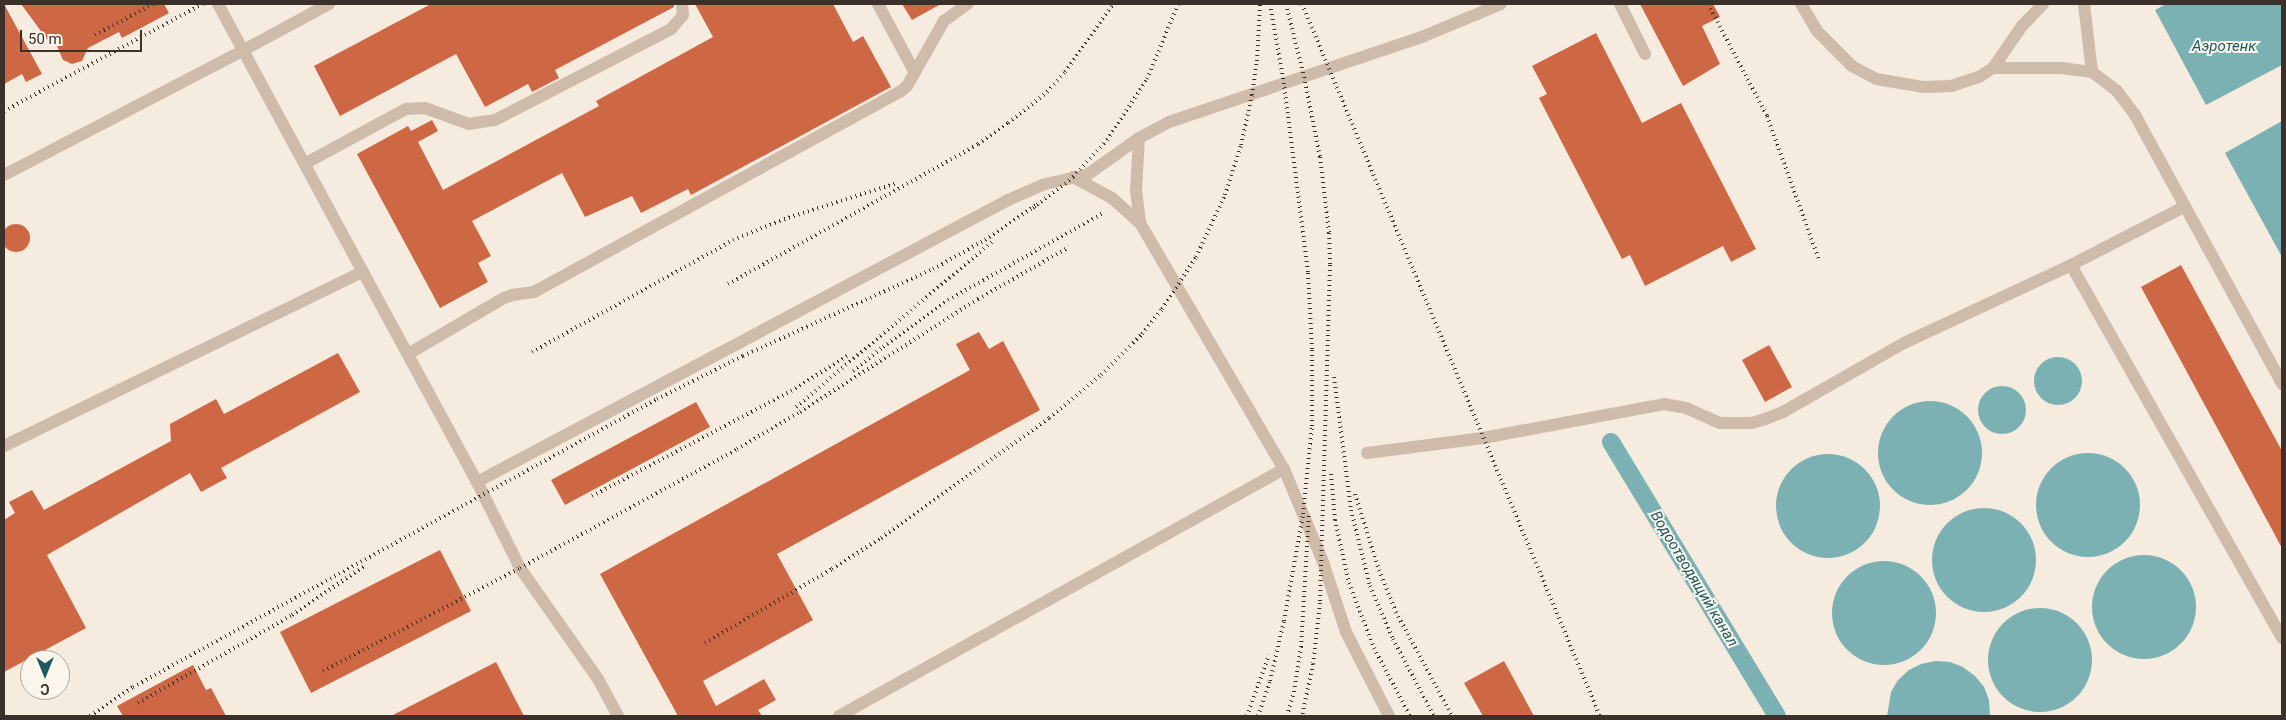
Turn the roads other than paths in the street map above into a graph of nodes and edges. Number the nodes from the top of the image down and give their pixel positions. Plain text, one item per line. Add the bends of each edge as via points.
1 (218, 4) edge
2 (329, 4) edge
3 (682, 4) edge
4 (878, 4) edge
5 (967, 4) edge
6 (1502, 4) edge
7 (1620, 4) edge
8 (1801, 4) edge
9 (2043, 4) edge
10 (2084, 4) edge
11 (242, 52) junction
12 (1645, 54) dead end
13 (1993, 68) junction
14 (914, 71) junction
15 (2092, 72) junction
16 (1139, 138) junction
17 (306, 164) junction
18 (4, 175) edge
19 (1073, 177) junction
20 (2184, 206) junction
21 (1140, 223) junction
22 (2071, 265) junction
23 (363, 272) junction
24 (408, 354) junction
25 (2282, 384) edge
26 (4, 446) edge
27 (1368, 453) dead end
28 (1284, 469) junction
29 (477, 482) junction
30 (2282, 638) edge
31 (618, 716) edge
32 (839, 716) edge
33 (1389, 716) edge

1 - 11 lane
2 - 11 lane
3 - 17 lane via 683,15 670,29 495,120 469,124 425,108 406,109
4 - 14 lane
5 - 14 lane via 944,22
6 - 16 lane via 1424,36 1169,122
7 - 12 lane
8 - 13 lane via 1817,31 1830,45 1852,66 1876,79 1924,87 1951,86 1979,77
9 - 13 lane via 2022,26
10 - 15 lane
11 - 17 lane
11 - 18 lane
13 - 15 lane via 2062,68
14 - 24 lane via 900,92 534,292 504,298
15 - 20 lane via 2117,91 2135,115
16 - 19 lane via 1087,176
16 - 21 lane via 1136,190
17 - 23 lane
19 - 21 lane via 1112,198
19 - 29 lane via 1045,184 1008,200
20 - 22 lane
20 - 25 lane
21 - 28 lane
22 - 27 lane via 1904,343 1783,412 1752,423 1720,423 1686,408 1664,404 1483,438
22 - 30 lane
23 - 24 lane
23 - 26 lane
24 - 29 lane
28 - 32 lane
28 - 33 lane via 1323,562 1346,632
29 - 31 lane via 520,568 598,679

